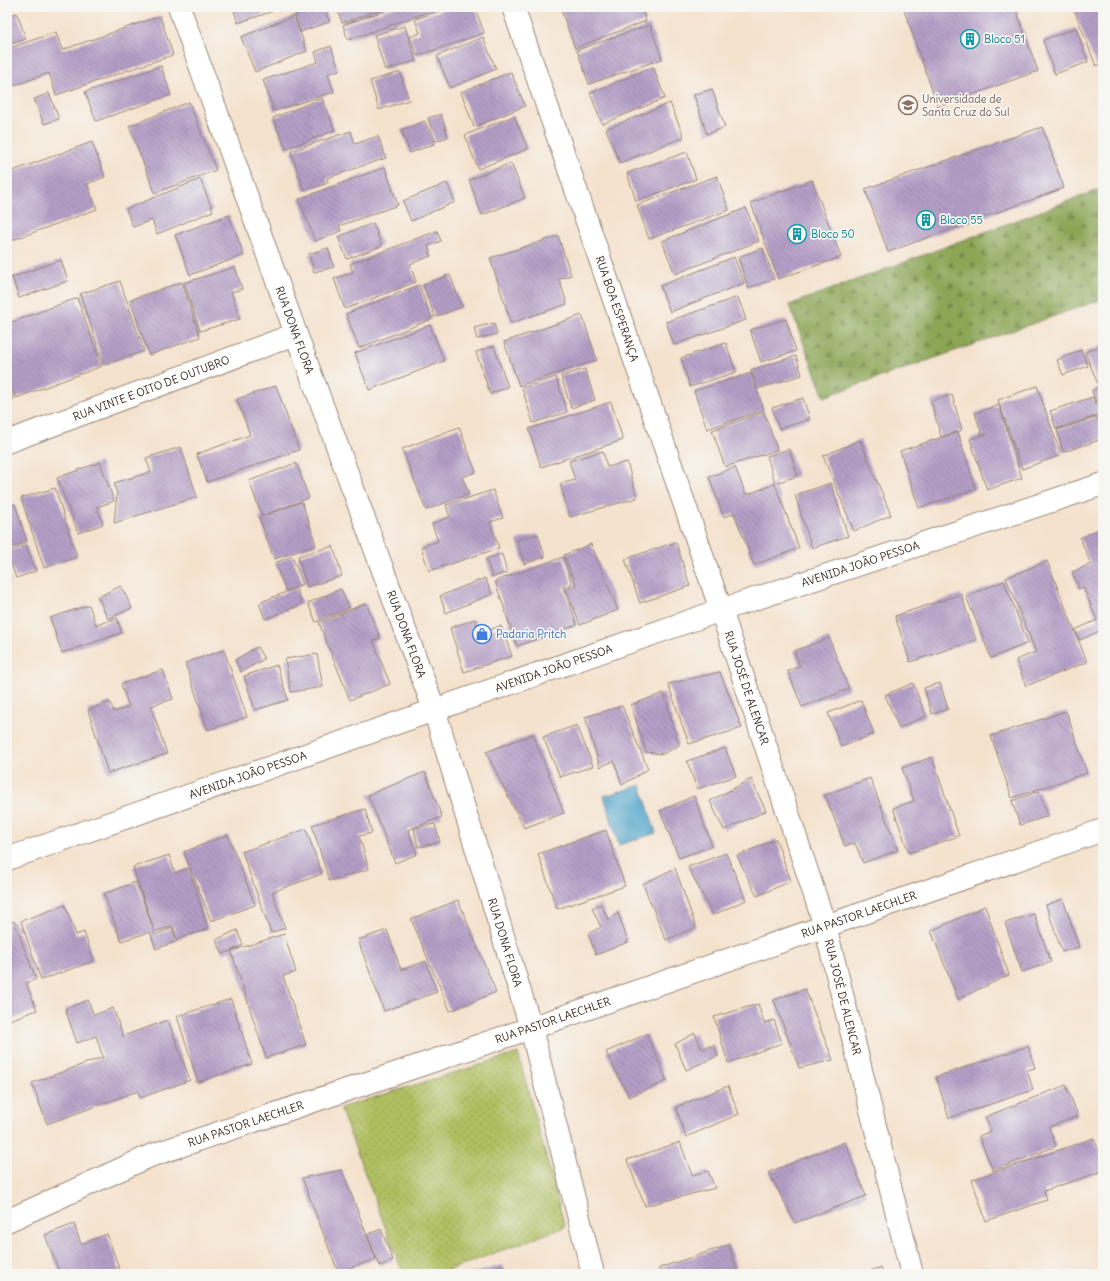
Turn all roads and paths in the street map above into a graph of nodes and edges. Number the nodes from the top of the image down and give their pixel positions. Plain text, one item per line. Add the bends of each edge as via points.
1 (179, 7) edge
2 (513, 7) edge
3 (296, 334) junction
4 (7, 442) edge
5 (1103, 484) edge
6 (721, 610) junction
7 (434, 709) junction
8 (1103, 830) edge
9 (7, 859) edge
10 (825, 926) junction
11 (531, 1028) junction
12 (7, 1220) edge
13 (593, 1274) edge
14 (912, 1274) edge

1 - 3 street, RUA DONA FLORA
2 - 6 street, RUA BOA ESPERANÇA
3 - 4 street, RUA VINTE E OITO DE OUTUBRO
3 - 7 street, RUA DONA FLORA
5 - 6 street, AVENIDA JOÃO PESSOA
6 - 7 street, AVENIDA JOÃO PESSOA
6 - 10 street, RUA JOSÉ DE ALENCAR
7 - 9 street, AVENIDA JOÃO PESSOA
7 - 11 street, RUA DONA FLORA
8 - 10 street, RUA PASTOR LAECHLER
10 - 11 street, RUA PASTOR LAECHLER
10 - 14 street, RUA JOSÉ DE ALENCAR
11 - 12 street, RUA PASTOR LAECHLER via 150,1156
11 - 13 street, RUA DONA FLORA

